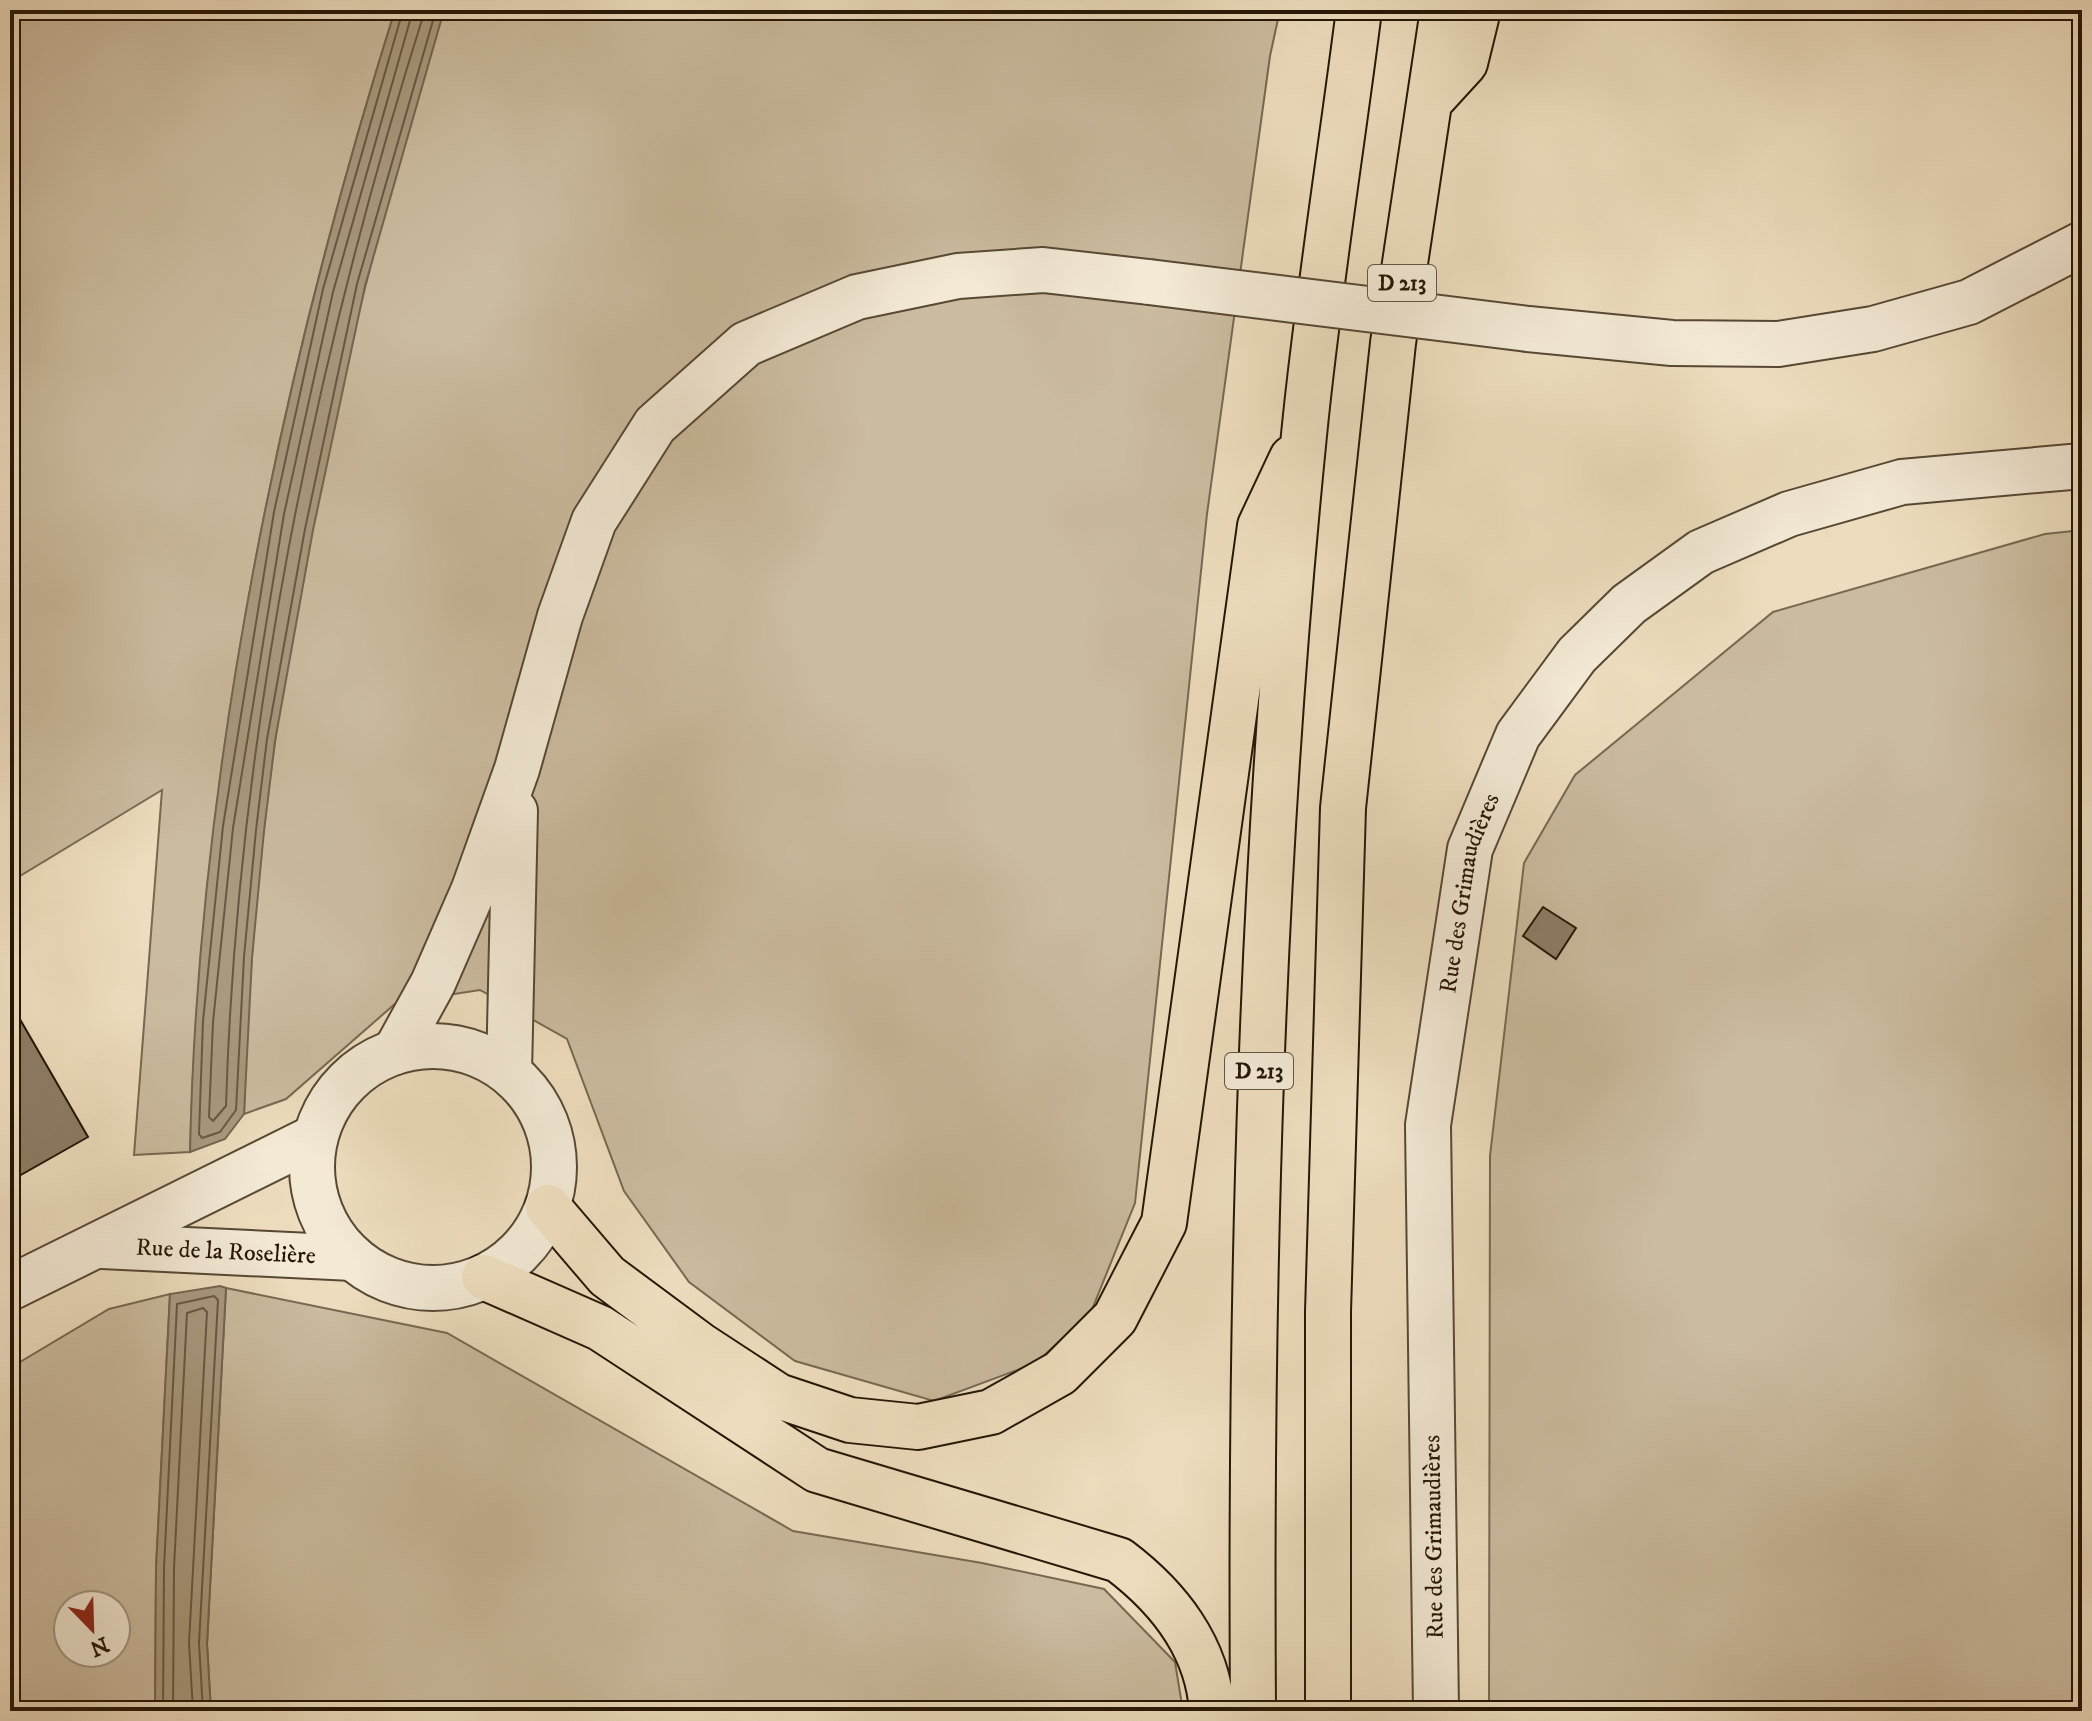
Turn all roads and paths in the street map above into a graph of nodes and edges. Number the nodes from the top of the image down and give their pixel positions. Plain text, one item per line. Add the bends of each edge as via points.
1 (1359, 10) edge
2 (1443, 10) edge
3 (1478, 10) edge
4 (1429, 103) junction
5 (2082, 244) edge
6 (1304, 433) junction
7 (2082, 466) edge
8 (517, 769) junction
9 (395, 1052) junction
10 (509, 1072) junction
11 (315, 1137) junction
12 (548, 1207) junction
13 (100, 1246) junction
14 (353, 1258) junction
15 (484, 1277) junction
16 (10, 1288) edge
17 (1212, 1711) edge
18 (1253, 1711) edge
19 (1328, 1711) edge
20 (1436, 1711) edge

1 - 6 highway, D 213
2 - 4 highway, D 213
3 - 4 highway via 1465,63
4 - 19 highway, D 213 via 1387,388 1343,808 1328,1312
5 - 8 street, bridge via 1969,302 1873,329 1778,344 1672,343 1528,329 1043,270 958,276 857,297 746,344 655,425 594,521 560,616
6 - 12 highway via 1260,526 1164,1223 1115,1318 1060,1373 991,1412 918,1427 850,1420 778,1396 700,1345 607,1276
6 - 18 highway, D 213 via 1261,1015 1253,1267
7 - 20 street, Rue des Grimaudières via 1902,482 1789,514 1701,552 1629,604 1577,655 1518,735 1470,849 1428,1125
8 - 9 street via 474,889
8 - 10 street
9 - 10 street via 435,1045 474,1052
9 - 11 street via 359,1070 331,1100
10 - 12 street via 535,1099 551,1133 555,1170
11 - 13 street, Rue de la Roselière
11 - 14 street via 317,1203 331,1233
12 - 15 street via 512,1260
13 - 14 street, Rue de la Roselière
13 - 16 street, Rue de la Roselière
14 - 15 street via 382,1277 415,1287 450,1287
15 - 17 highway via 600,1328 817,1470 1119,1560 1153,1586 1189,1632 1211,1693

